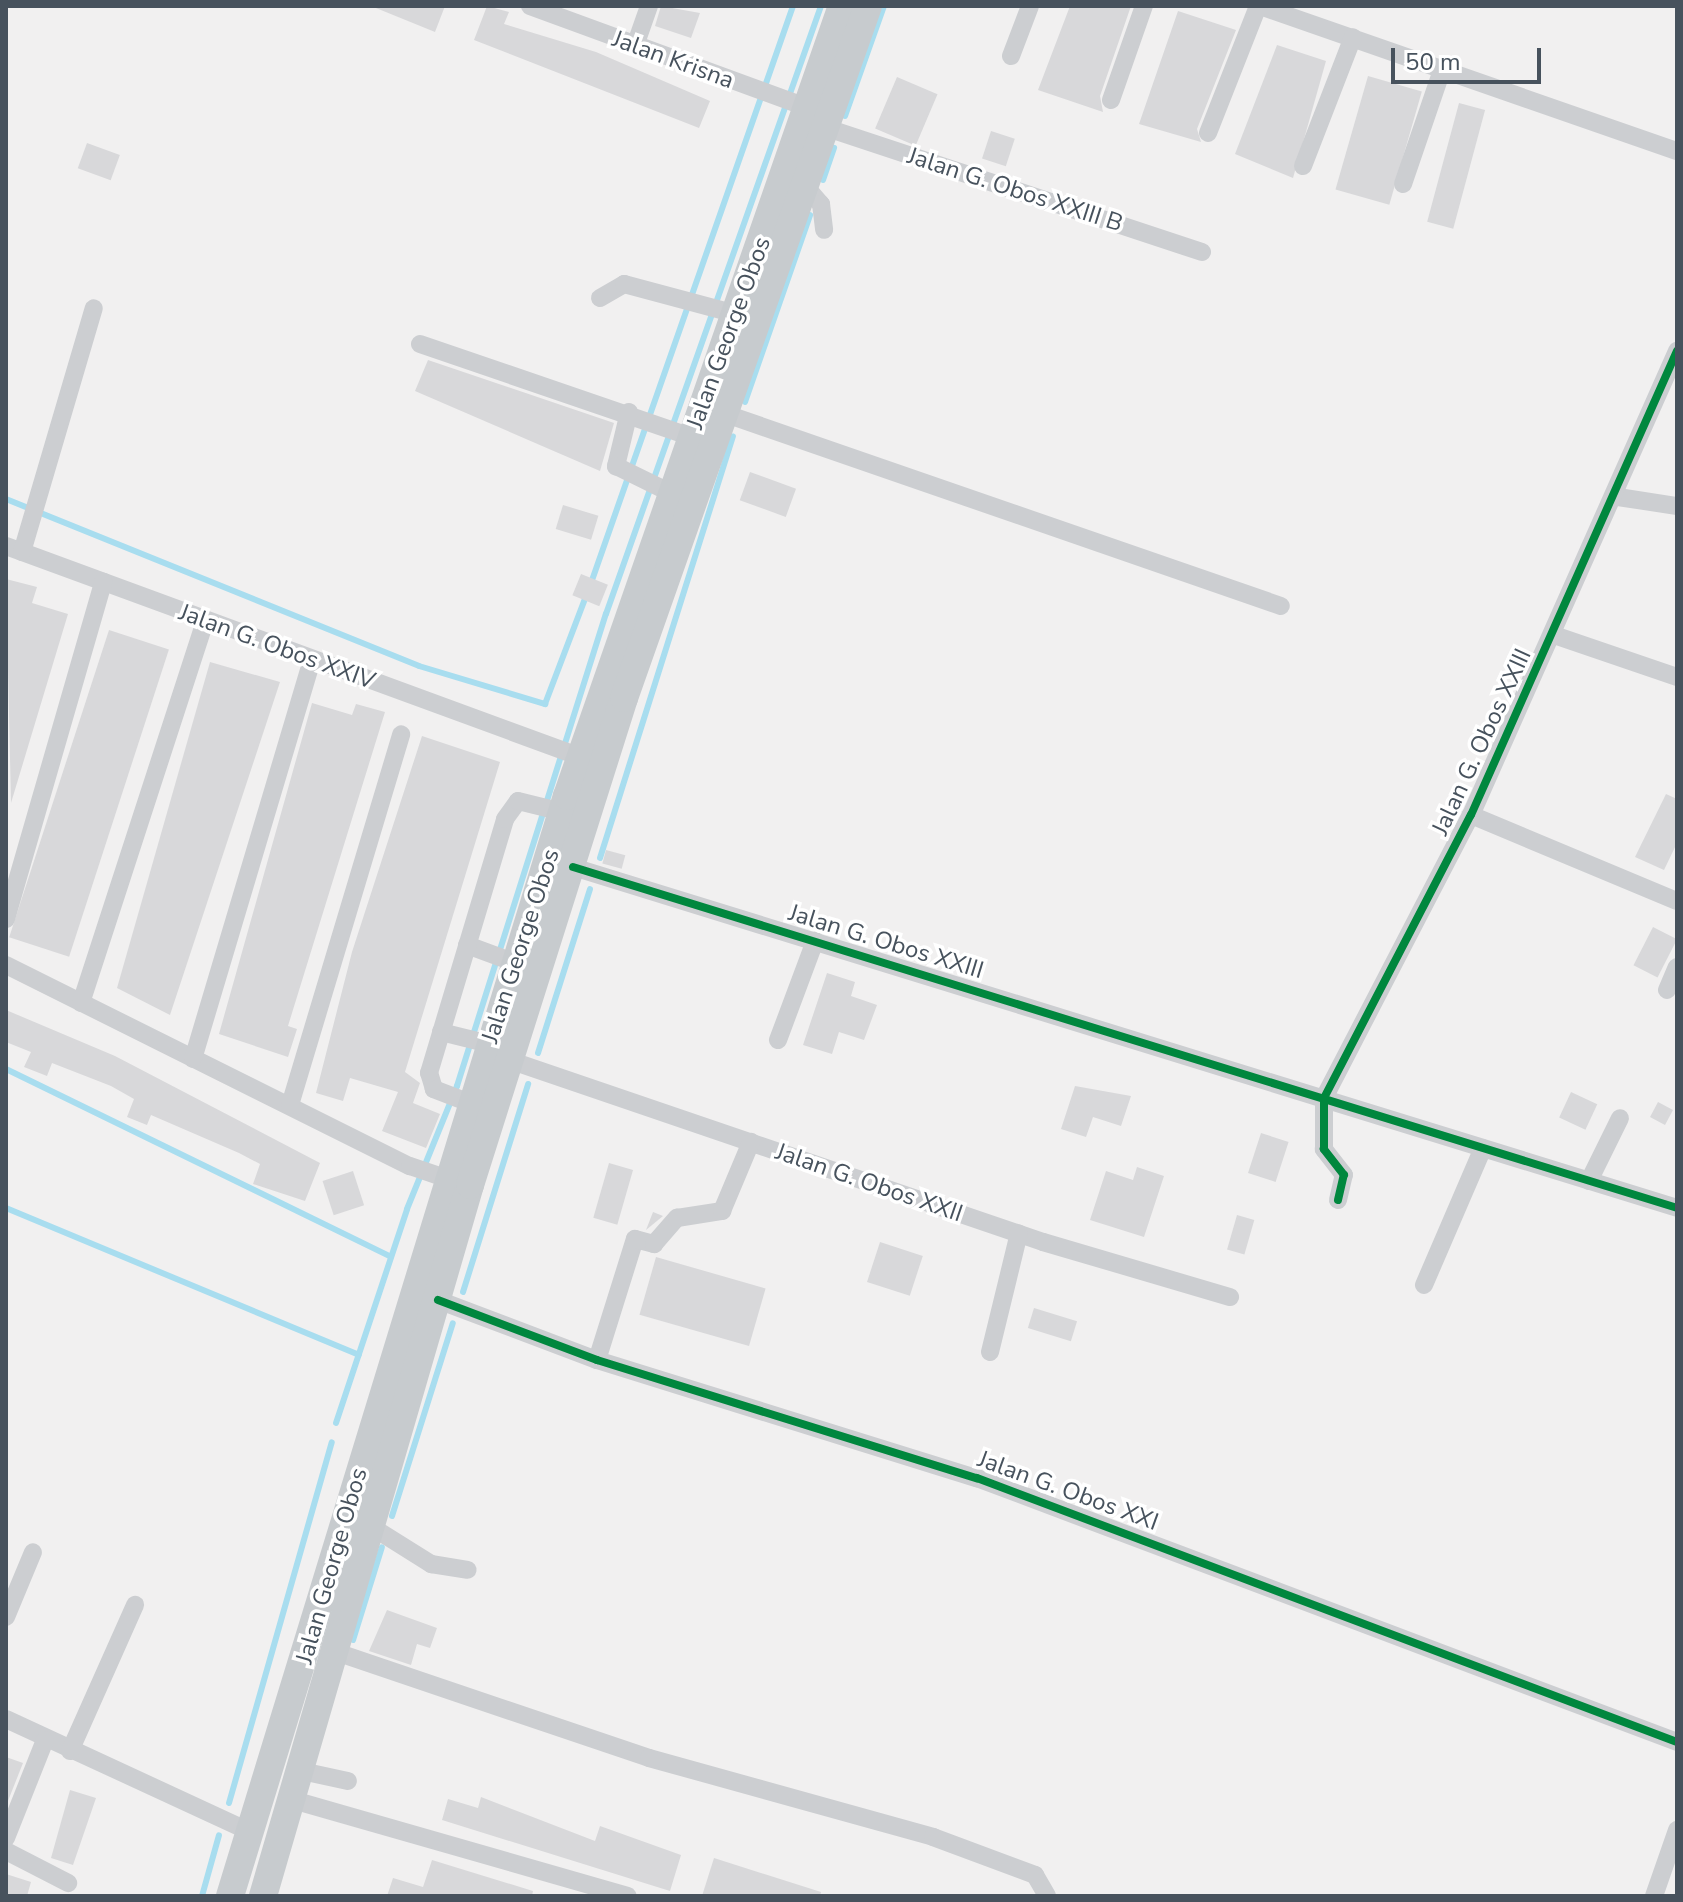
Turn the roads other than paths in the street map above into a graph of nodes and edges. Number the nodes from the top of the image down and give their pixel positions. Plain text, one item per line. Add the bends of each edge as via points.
1 (649, 6) edge
2 (842, 6) edge
3 (868, 6) edge
4 (1030, 6) edge
5 (1144, 6) edge
6 (1259, 6) edge
7 (537, 7) edge
8 (1353, 37) junction
9 (635, 46) junction
10 (1011, 56) dead end
11 (1443, 67) junction
12 (1111, 100) dead end
13 (816, 114) junction
14 (1208, 133) dead end
15 (1677, 151) edge
16 (1303, 166) dead end
17 (1403, 184) dead end
18 (806, 187) junction
19 (824, 230) dead end
20 (1202, 252) dead end
21 (600, 298) dead end
22 (94, 308) dead end
23 (722, 309) junction
24 (420, 344) dead end
25 (1677, 351) edge
26 (629, 412) junction
27 (726, 414) junction
28 (677, 432) junction
29 (657, 486) junction
30 (1618, 497) junction
31 (1677, 506) edge
32 (14, 549) edge
33 (103, 582) junction
34 (1281, 606) dead end
35 (205, 622) junction
36 (1554, 635) junction
37 (312, 660) junction
38 (1677, 677) edge
39 (401, 734) dead end
40 (585, 759) junction
41 (550, 807) junction
42 (1471, 815) junction
43 (573, 867) junction
44 (1677, 901) edge
45 (6, 919) edge
46 (815, 941) junction
47 (467, 945) junction
48 (500, 957) junction
49 (6, 965) edge
50 (1677, 967) edge
51 (1667, 990) dead end
52 (81, 1003) junction
53 (441, 1032) junction
54 (778, 1040) dead end
55 (484, 1046) junction
56 (193, 1059) junction
57 (1324, 1098) junction
58 (458, 1100) junction
59 (290, 1105) junction
60 (1620, 1118) dead end
61 (751, 1142) junction
62 (1483, 1148) junction
63 (449, 1179) junction
64 (1589, 1181) junction
65 (1338, 1200) dead end
66 (1677, 1208) edge
67 (1019, 1233) junction
68 (1424, 1285) dead end
69 (1230, 1297) dead end
70 (438, 1300) junction
71 (990, 1352) dead end
72 (597, 1360) junction
73 (372, 1527) junction
74 (33, 1552) dead end
75 (468, 1570) dead end
76 (135, 1605) dead end
77 (6, 1617) edge
78 (336, 1652) junction
79 (6, 1719) edge
80 (45, 1740) junction
81 (1677, 1742) edge
82 (70, 1751) junction
83 (297, 1770) junction
84 (348, 1781) dead end
85 (293, 1800) junction
86 (1677, 1830) edge
87 (250, 1832) junction
88 (6, 1838) edge
89 (6, 1851) edge
90 (68, 1883) dead end
91 (230, 1896) edge
92 (263, 1896) edge
93 (628, 1896) edge
94 (1047, 1896) edge
95 (1654, 1896) edge

1 - 9 street
2 - 13 main road, Jalan George Obos
3 - 13 main road, Jalan George Obos
4 - 10 street
5 - 12 street
6 - 8 street
6 - 14 street
7 - 9 street, Jalan Krisna
8 - 11 street
8 - 16 street
9 - 13 street, Jalan Krisna
11 - 15 street
11 - 17 street
13 - 18 main road, Jalan George Obos
13 - 20 street, Jalan G. Obos XXIII B
13 - 23 main road, Jalan George Obos
18 - 19 street via 821,204
18 - 27 main road, Jalan George Obos
21 - 23 street via 624,284
22 - 32 street
23 - 28 main road, Jalan George Obos
24 - 26 street
25 - 30 street, Jalan G. Obos XXIII
26 - 28 street
26 - 29 street via 616,466
27 - 34 street
27 - 40 main road, Jalan George Obos
28 - 29 main road, Jalan George Obos
29 - 40 main road, Jalan George Obos
30 - 31 street
30 - 36 street, Jalan G. Obos XXIII
32 - 33 street, Jalan G. Obos XXIV
33 - 35 street, Jalan G. Obos XXIV
33 - 45 street
35 - 37 street, Jalan G. Obos XXIV
35 - 52 street
36 - 38 street
36 - 42 street, Jalan G. Obos XXIII
37 - 40 street, Jalan G. Obos XXIV
37 - 56 street
39 - 59 street
40 - 41 main road, Jalan George Obos
40 - 43 main road, Jalan George Obos
41 - 47 street via 518,801 505,819
41 - 48 main road, Jalan George Obos
42 - 44 street
42 - 57 street, Jalan G. Obos XXIII
43 - 46 street, Jalan G. Obos XXIII
43 - 55 main road, Jalan George Obos
46 - 54 street
46 - 57 street, Jalan G. Obos XXIII
47 - 48 street
47 - 53 street
48 - 55 main road, Jalan George Obos
49 - 52 street
50 - 51 street
52 - 56 street
53 - 55 street, Jalan G. Obos XXII
53 - 58 street via 429,1080
55 - 58 main road, Jalan George Obos
55 - 61 street, Jalan G. Obos XXII
55 - 63 main road, Jalan George Obos
56 - 59 street
57 - 62 street, Jalan G. Obos XXIII
57 - 65 street via 1324,1149 1344,1175
58 - 63 main road, Jalan George Obos
59 - 63 street via 410,1166
60 - 64 street
61 - 67 street, Jalan G. Obos XXII
61 - 72 street via 722,1211 677,1218 654,1244 635,1239
62 - 64 street, Jalan G. Obos XXIII
62 - 68 street
63 - 70 main road, Jalan George Obos
63 - 87 main road, Jalan George Obos
64 - 66 street, Jalan G. Obos XXIII
67 - 69 street, Jalan G. Obos XXII
67 - 71 street
70 - 72 street, Jalan G. Obos XXI
70 - 73 main road, Jalan George Obos
72 - 81 street, Jalan G. Obos XXI via 977,1478
73 - 75 street via 431,1564
73 - 78 main road, Jalan George Obos
74 - 77 street
76 - 82 street
78 - 83 main road, Jalan George Obos
78 - 94 street via 649,1758 959,1846 1035,1875
79 - 80 street
80 - 82 street
80 - 88 street
82 - 87 street
83 - 84 street
83 - 85 main road, Jalan George Obos
85 - 92 main road, Jalan George Obos
85 - 93 street
86 - 95 street
87 - 91 main road, Jalan George Obos
89 - 90 street

